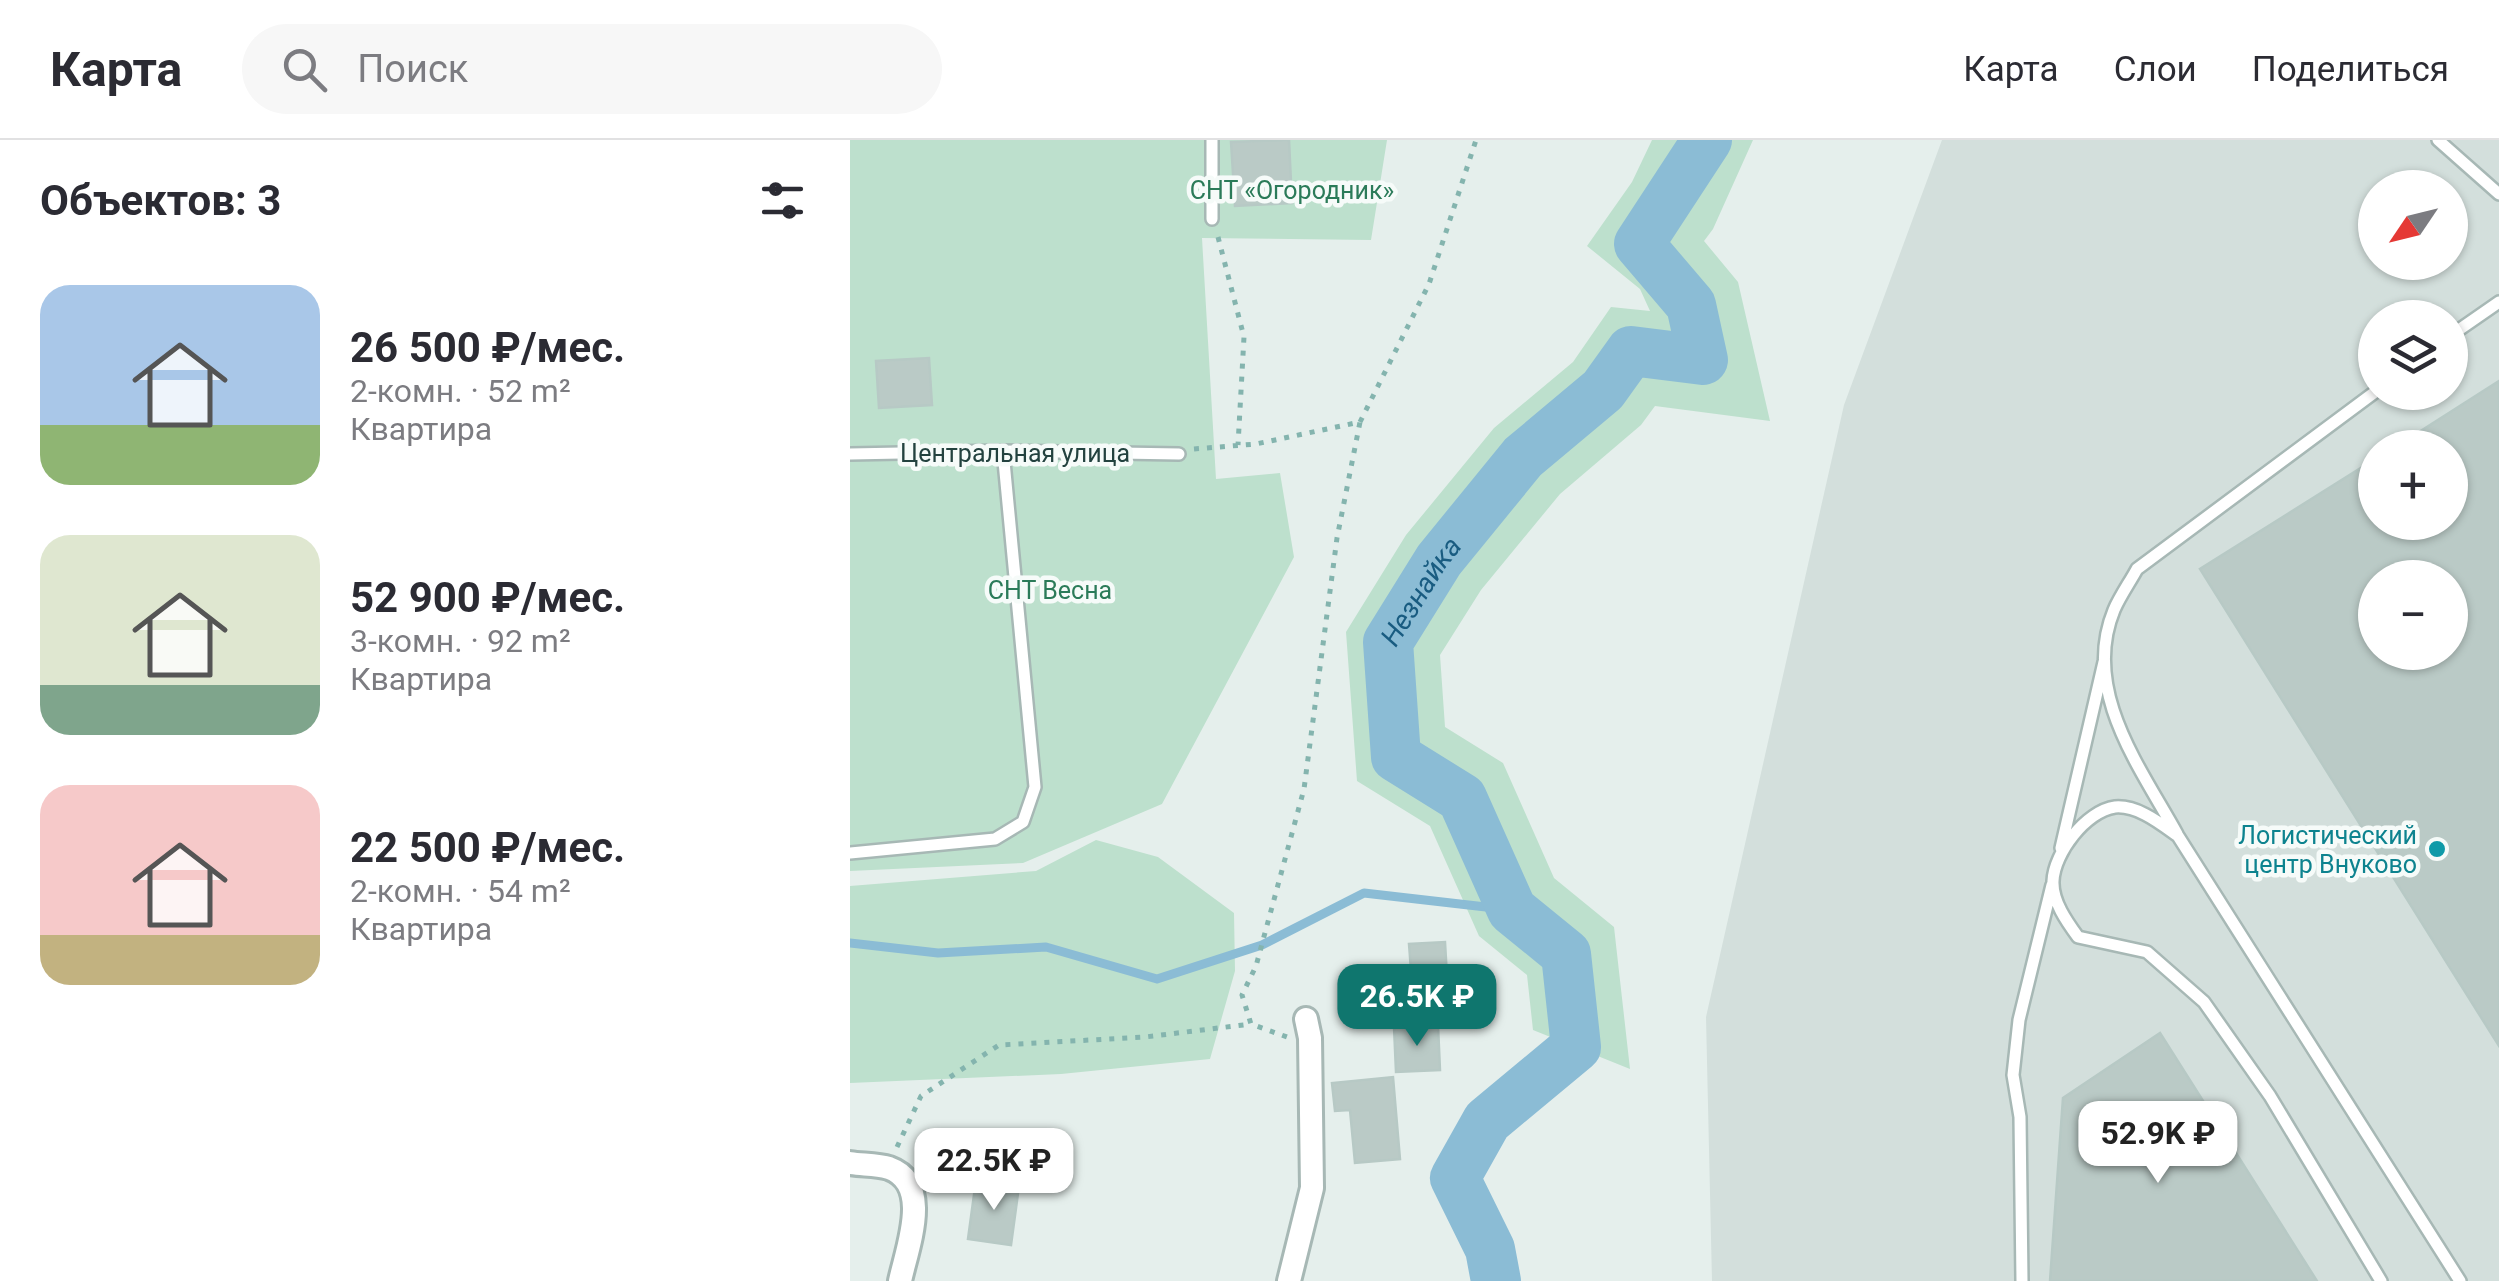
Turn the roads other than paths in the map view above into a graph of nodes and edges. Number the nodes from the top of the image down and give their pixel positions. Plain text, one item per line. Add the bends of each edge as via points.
1 (1212, 140) edge
2 (2438, 140) edge
3 (2499, 194) edge
4 (1212, 219) road end
5 (2499, 302) edge
6 (2468, 324) edge
7 (2358, 405) edge
8 (1003, 451) junction
9 (850, 454) edge
10 (1179, 454) road end
11 (2104, 662) junction
12 (2178, 836) junction
13 (850, 853) edge
14 (2053, 881) junction
15 (1308, 1028) road end
16 (850, 1164) edge
17 (900, 1281) edge
18 (1288, 1281) edge
19 (2022, 1281) edge
20 (2381, 1281) edge
21 (2460, 1281) edge

1 - 4 lane
2 - 3 lane
5 - 6 lane
7 - 11 lane via 2137,569 2113,612
8 - 9 lane, Центральная улица
8 - 10 lane, Центральная улица
8 - 13 lane via 1035,787 1023,822 994,840
11 - 12 lane via 2114,719
11 - 14 lane
12 - 14 lane via 2147,814 2115,807 2083,822 2064,848
12 - 21 lane
14 - 19 lane via 2019,1020 2013,1075 2020,1117
14 - 20 lane via 2061,913 2078,938 2147,952 2204,1002 2270,1096
15 - 18 street via 1312,1188
16 - 17 street via 906,1177 914,1204

